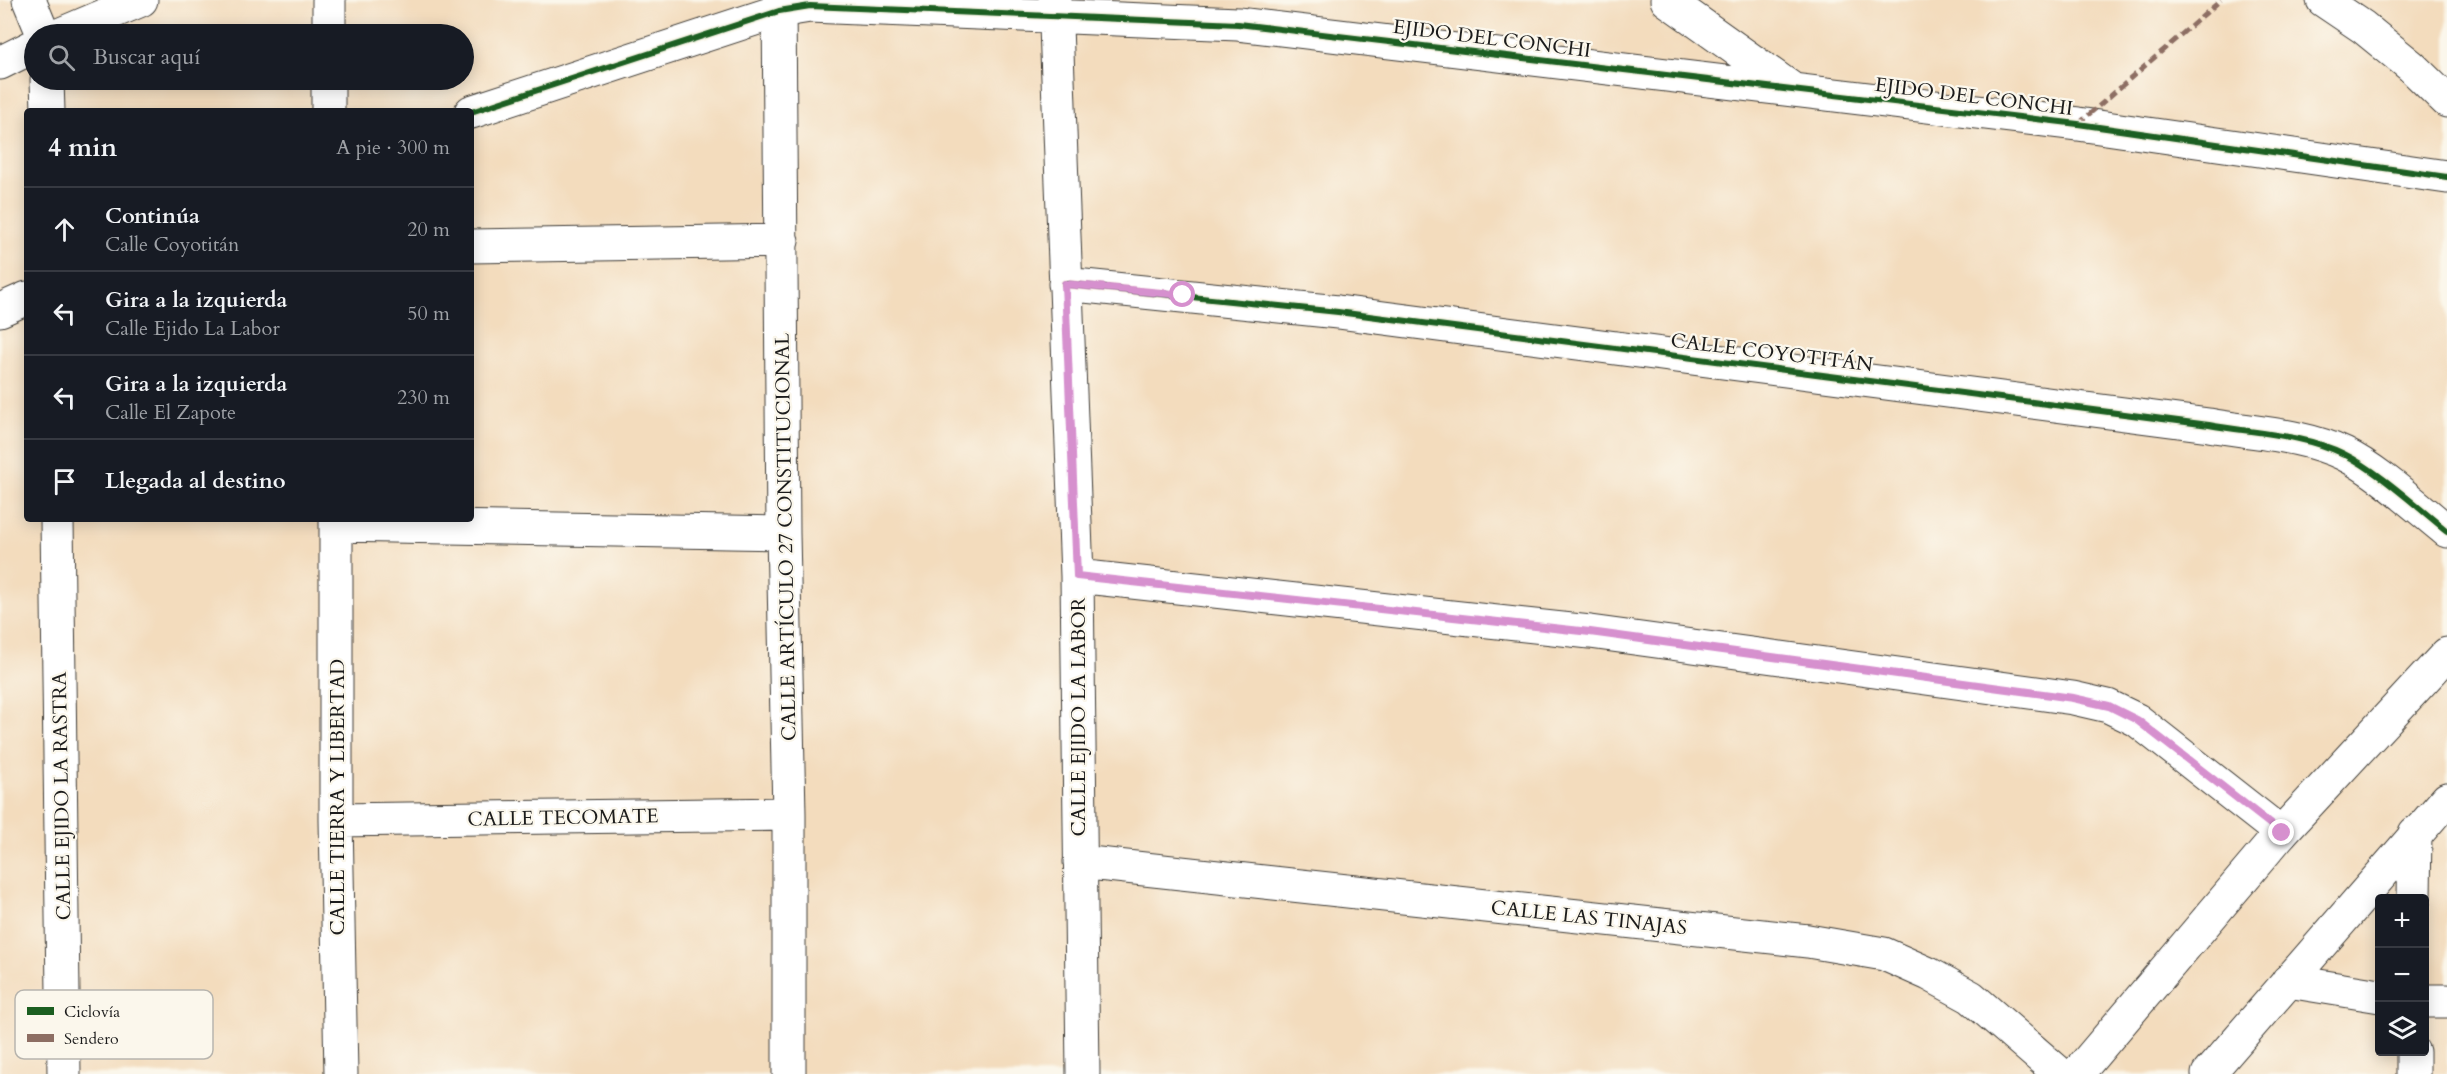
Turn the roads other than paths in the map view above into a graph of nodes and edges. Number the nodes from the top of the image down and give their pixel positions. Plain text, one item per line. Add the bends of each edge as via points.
1 (29, 0) edge
2 (141, 0) edge
3 (329, 0) edge
4 (1667, 0) edge
5 (2323, 0) edge
6 (779, 6) edge
7 (1055, 9) edge
8 (39, 24) edge
9 (85, 24) edge
10 (329, 24) edge
11 (24, 51) edge
12 (0, 63) edge
13 (47, 90) edge
14 (328, 90) edge
15 (1795, 91) junction
16 (2447, 101) edge
17 (48, 108) edge
18 (328, 108) edge
19 (474, 111) edge
20 (2447, 177) edge
21 (782, 241) junction
22 (474, 246) edge
23 (1065, 284) junction
24 (24, 299) edge
25 (0, 310) edge
26 (57, 522) edge
27 (336, 522) edge
28 (2447, 531) edge
29 (783, 533) junction
30 (1077, 576) junction
31 (2447, 654) edge
32 (2447, 799) edge
33 (789, 814) junction
34 (336, 820) junction
35 (2282, 833) junction
36 (2415, 834) junction
37 (1080, 862) junction
38 (2414, 894) edge
39 (2288, 981) junction
40 (63, 990) edge
41 (2375, 995) edge
42 (2429, 1001) edge
43 (2447, 1001) edge
44 (2413, 1056) edge
45 (64, 1059) edge
46 (64, 1074) edge
47 (341, 1074) edge
48 (789, 1074) edge
49 (1083, 1074) edge
50 (2060, 1074) edge
51 (2076, 1074) edge
52 (2208, 1074) edge
53 (2413, 1074) edge

1 - 8 street
2 - 9 street
3 - 10 street
4 - 15 street
5 - 16 street via 2411,66
6 - 7 street, EJIDO DEL CONCHI
6 - 19 street, EJIDO DEL CONCHI
6 - 21 street, CALLE ARTÍCULO 27 CONSTITUCIONAL
7 - 15 street, EJIDO DEL CONCHI via 1238,24
7 - 23 street, CALLE EJIDO LA LABOR
11 - 12 street
13 - 17 street
14 - 18 street
15 - 20 street, EJIDO DEL CONCHI via 2078,124
21 - 22 street
21 - 29 street, CALLE ARTÍCULO 27 CONSTITUCIONAL
23 - 28 street, CALLE COYOTITÁN via 1338,312 2308,441 2344,454
23 - 30 street, CALLE EJIDO LA LABOR
24 - 25 street
26 - 40 street, CALLE EJIDO LA RASTRA
27 - 29 street
27 - 34 street, CALLE TIERRA Y LIBERTAD
29 - 33 street, CALLE ARTÍCULO 27 CONSTITUCIONAL
30 - 35 street via 1590,632 2073,698 2109,706 2137,720
30 - 37 street, CALLE EJIDO LA LABOR
31 - 35 street
32 - 36 street
33 - 34 street, CALLE TECOMATE
33 - 48 street, CALLE ARTÍCULO 27 CONSTITUCIONAL
34 - 47 street, CALLE TIERRA Y LIBERTAD
35 - 51 street
36 - 38 street
36 - 39 street
37 - 49 street, CALLE EJIDO LA LABOR
37 - 50 street, CALLE LAS TINAJAS via 1808,941 1884,954 1971,997
39 - 41 street
39 - 52 street
42 - 43 street
44 - 53 street
45 - 46 street, CALLE EJIDO LA RASTRA

